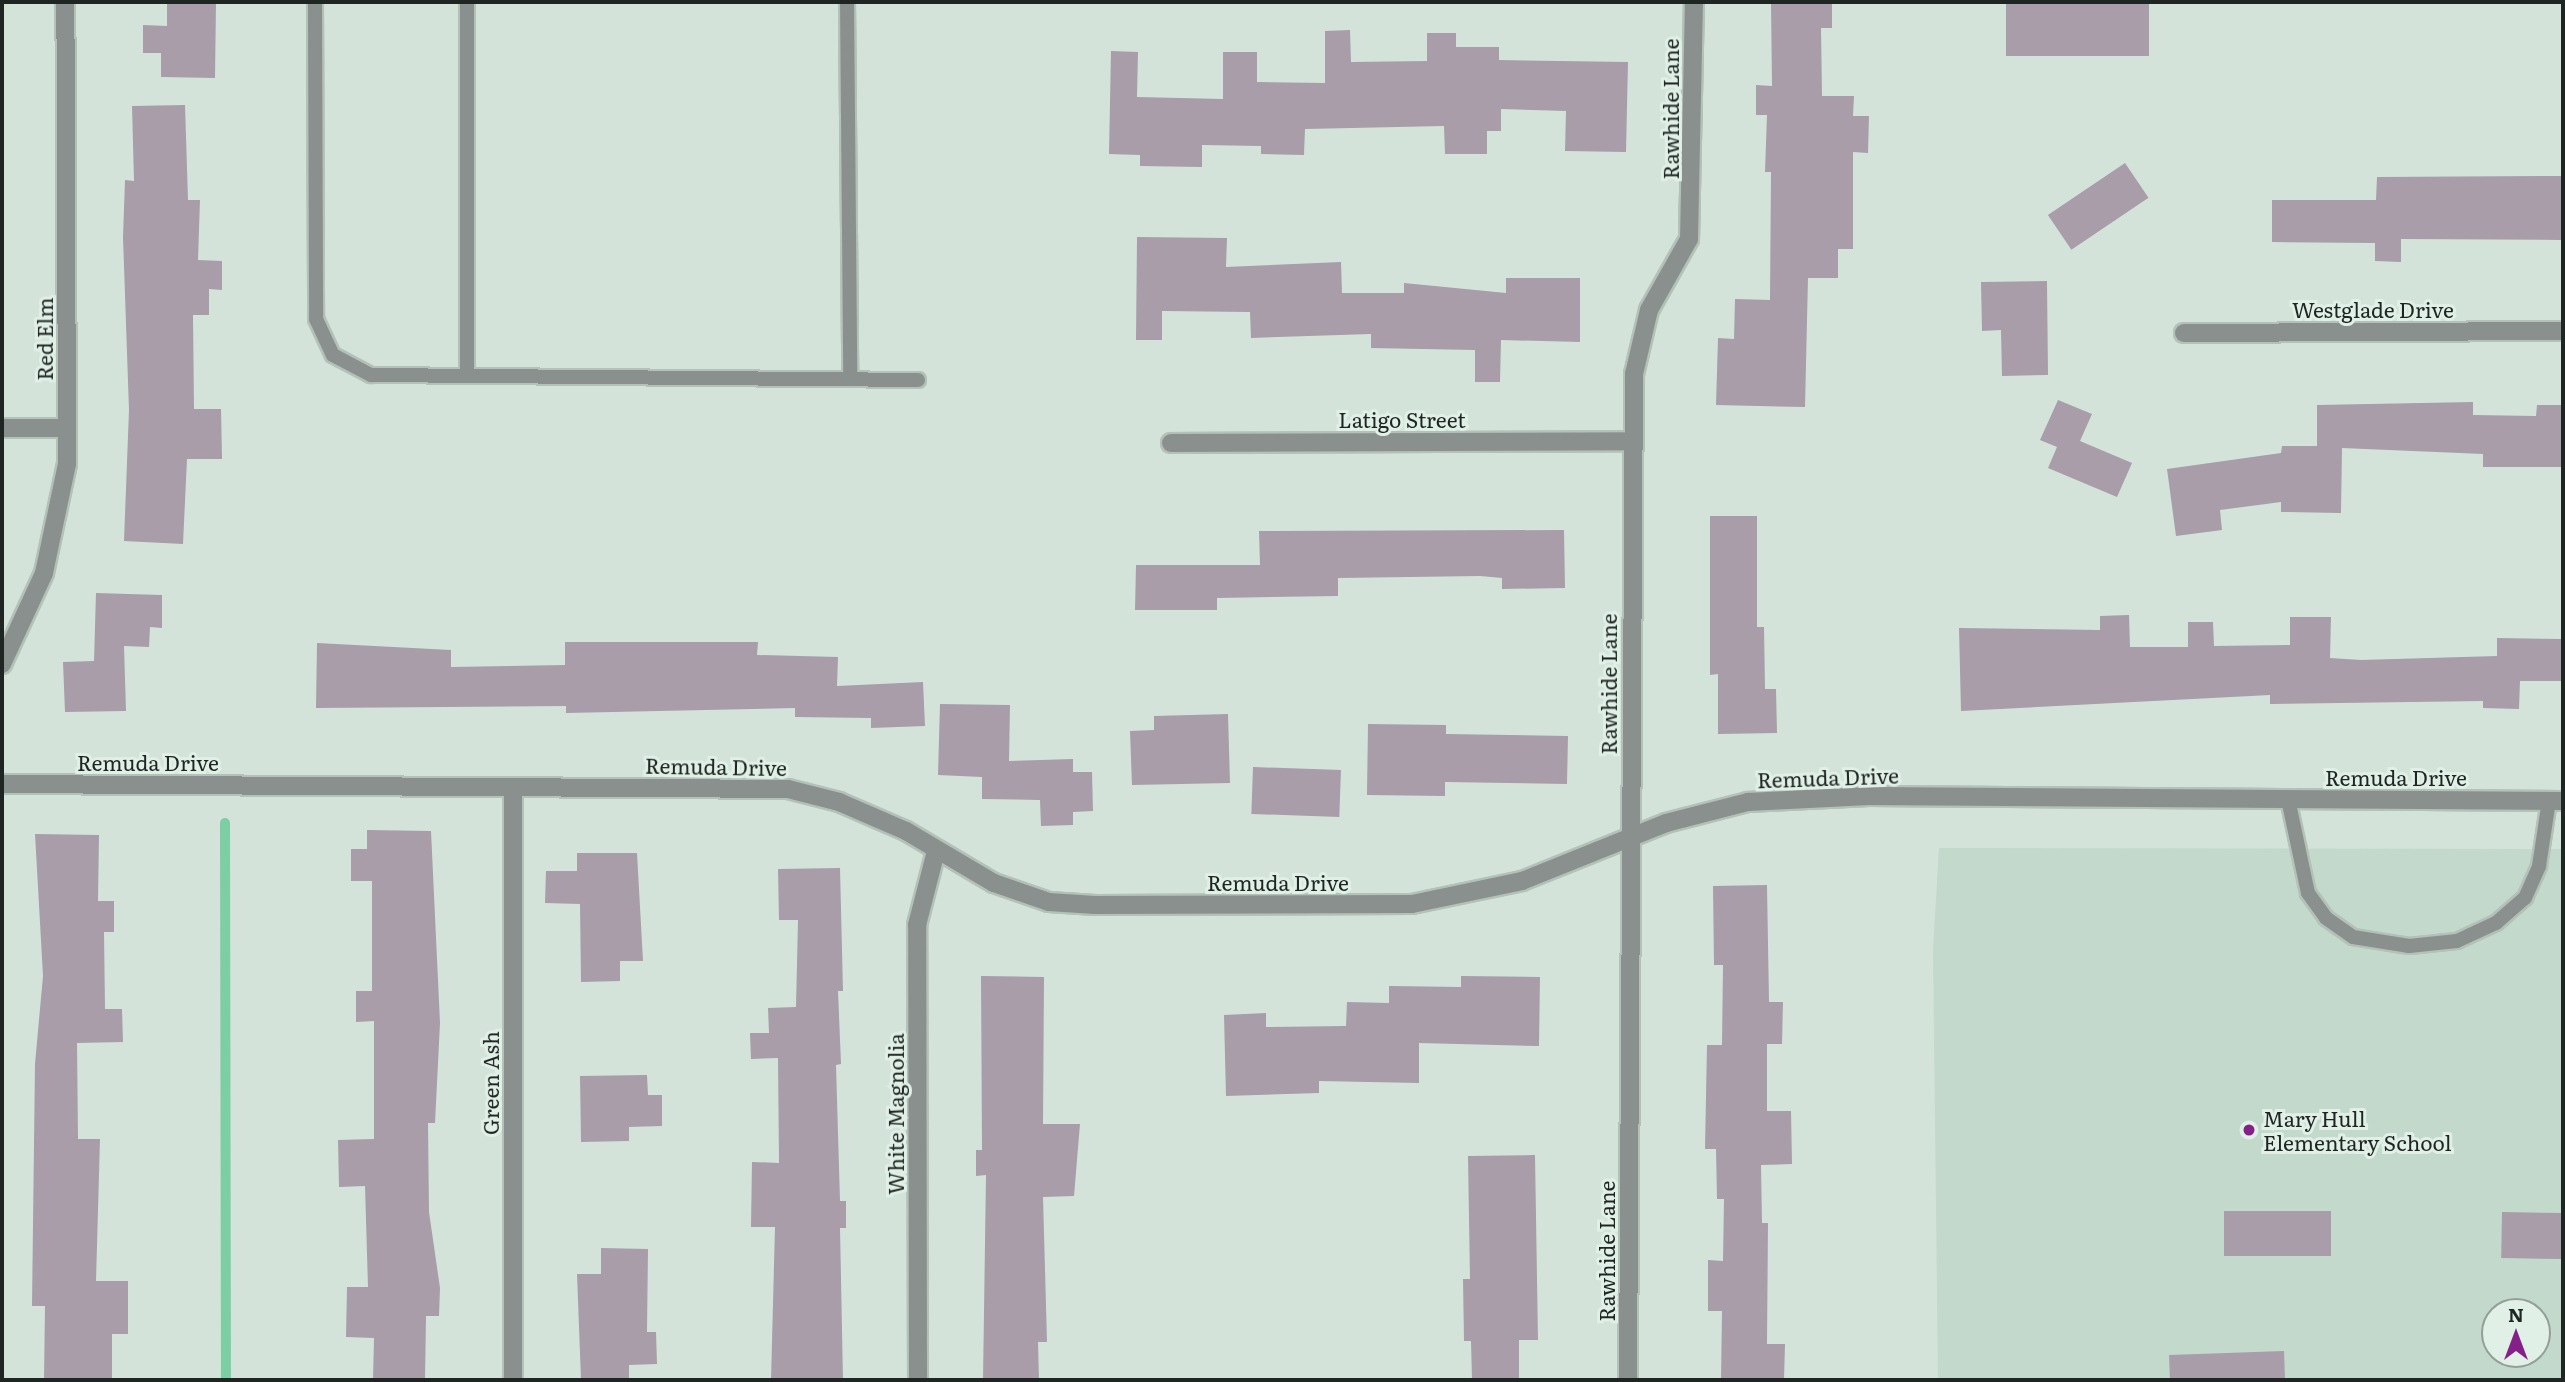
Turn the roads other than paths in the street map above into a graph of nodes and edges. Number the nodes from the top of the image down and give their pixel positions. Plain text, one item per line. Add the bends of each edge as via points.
1 (65, 2) edge
2 (315, 2) edge
3 (467, 2) edge
4 (847, 2) edge
5 (1694, 2) edge
6 (2563, 331) edge
7 (2184, 333) dead end
8 (467, 375) junction
9 (850, 379) junction
10 (918, 380) dead end
11 (2, 428) edge
12 (66, 428) junction
13 (1633, 441) junction
14 (1171, 443) dead end
15 (2, 664) edge
16 (2, 784) edge
17 (513, 786) junction
18 (2288, 799) junction
19 (2556, 801) edge
20 (1630, 840) junction
21 (936, 851) junction
22 (513, 1380) edge
23 (918, 1380) edge
24 (1628, 1380) edge

1 - 12 street, Red Elm
2 - 8 lane via 316,319 333,355 371,375
3 - 8 lane
4 - 9 lane
5 - 13 street, Rawhide Lane via 1689,239 1639,341
6 - 7 street, Westglade Drive
8 - 9 lane
9 - 10 lane
11 - 12 street
12 - 15 street, Red Elm via 58,523 44,573
13 - 14 street, Latigo Street
13 - 20 street, Rawhide Lane
16 - 17 street, Remuda Drive
17 - 21 street, Remuda Drive via 788,789 839,802
17 - 22 street, Green Ash
18 - 19 street, Remuda Drive
18 - 19 lane via 2308,893 2326,918 2353,937 2409,946 2456,941 2496,923 2525,898 2539,866
18 - 20 street, Remuda Drive via 1869,796 1748,802 1666,823
20 - 21 street, Remuda Drive via 1522,881 1412,904 1049,902 993,883
20 - 24 street, Rawhide Lane
21 - 23 street, White Magnolia via 917,925

